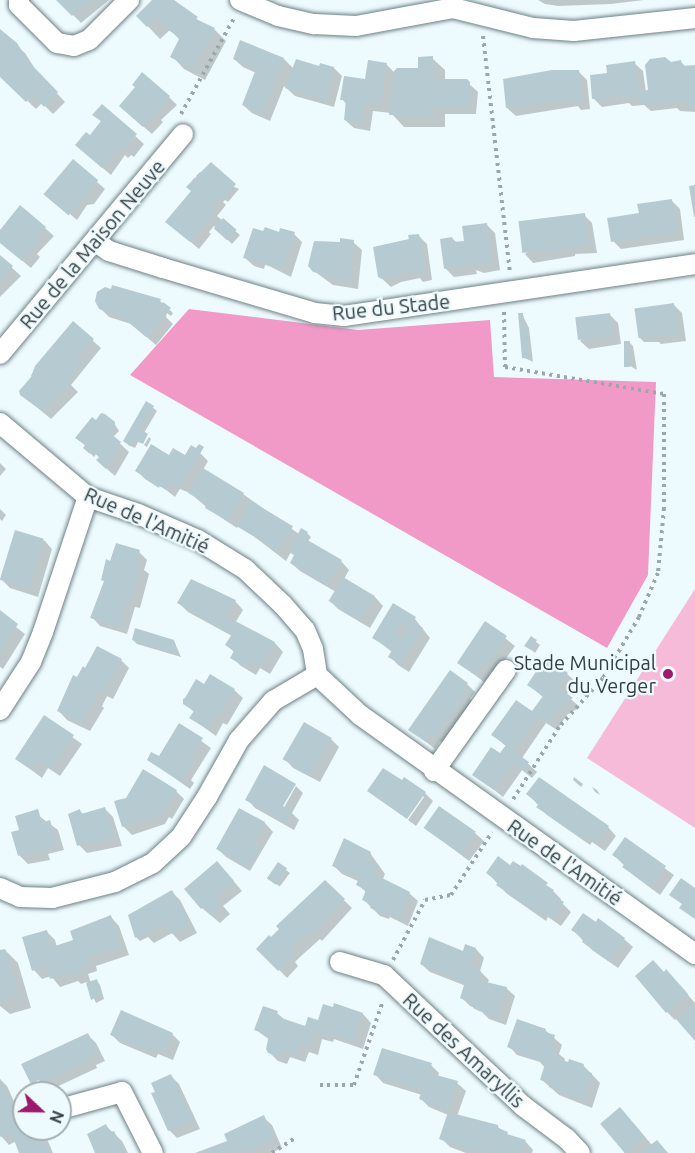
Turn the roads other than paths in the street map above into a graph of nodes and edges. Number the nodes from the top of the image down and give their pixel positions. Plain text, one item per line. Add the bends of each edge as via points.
1 (19, 0) edge
2 (129, 0) edge
3 (242, 1) edge
4 (695, 18) edge
5 (183, 134) road end
6 (96, 242) junction
7 (695, 264) edge
8 (0, 354) edge
9 (0, 423) edge
10 (88, 497) junction
11 (506, 670) dead end
12 (317, 675) junction
13 (0, 710) edge
14 (434, 771) junction
15 (0, 888) edge
16 (695, 954) edge
17 (340, 962) dead end
18 (72, 1106) edge
19 (153, 1153) edge
20 (580, 1153) edge

1 - 2 street via 19,5 57,43 74,46 89,40
3 - 4 street via 278,16 314,24 356,26 453,8 533,28 574,31
5 - 6 street, Rue de la Maison Neuve
6 - 7 street, Rue du Stade via 109,251 315,313 344,316
6 - 8 street, Rue de la Maison Neuve
9 - 10 street, Rue de l'Amitié
10 - 12 street, Rue de l'Amitié via 198,540 245,569 304,630 313,649
10 - 13 street via 31,662
11 - 14 street
12 - 14 street, Rue de l'Amitié via 360,715
12 - 15 street via 273,701 239,740 181,837 153,863 115,882 52,898 20,897
14 - 16 street, Rue de l'Amitié
17 - 20 street, Rue des Amaryllis via 384,975 523,1106
18 - 19 street via 122,1092

